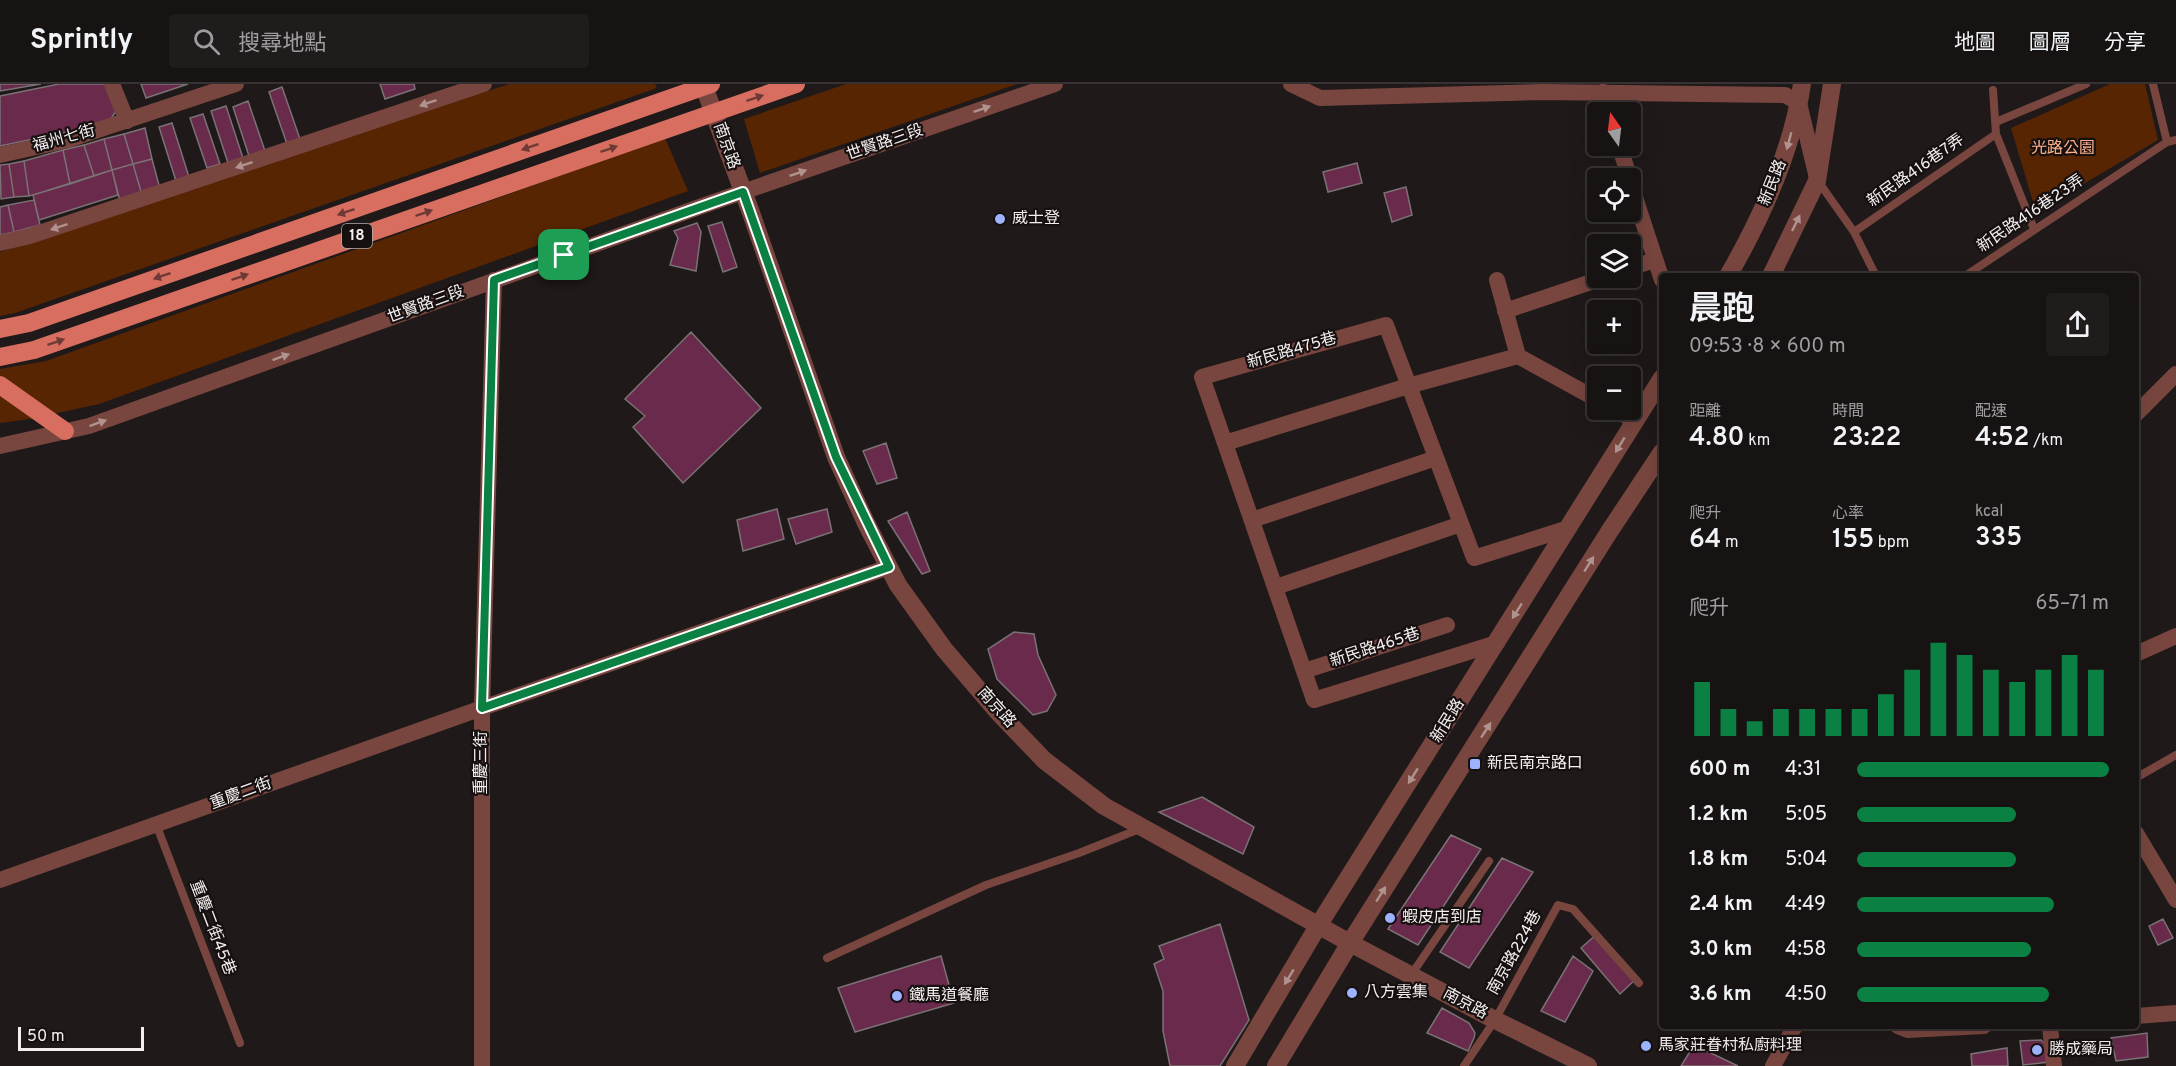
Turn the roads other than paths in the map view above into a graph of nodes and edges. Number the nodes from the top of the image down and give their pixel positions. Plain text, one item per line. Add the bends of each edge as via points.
1 (112, 84) edge
2 (236, 84) edge
3 (484, 84) edge
4 (796, 84) edge
5 (1055, 84) edge
6 (1291, 84) edge
7 (1802, 84) edge
8 (1832, 84) edge
9 (2086, 84) edge
10 (2153, 84) edge
11 (706, 85) edge
12 (1668, 88) edge
13 (1993, 90) dead end
14 (1603, 92) junction
15 (1606, 102) edge
16 (1799, 103) junction
17 (714, 113) junction
18 (127, 121) junction
19 (1996, 122) junction
20 (1996, 134) junction
21 (2172, 141) edge
22 (0, 155) edge
23 (1817, 181) junction
24 (743, 192) junction
25 (1641, 217) edge
26 (2034, 229) junction
27 (1854, 232) junction
28 (0, 243) edge
29 (1654, 260) junction
30 (1641, 264) edge
31 (1659, 273) edge
32 (1730, 273) edge
33 (1772, 273) edge
34 (1874, 273) edge
35 (1969, 273) edge
36 (494, 280) junction
37 (1497, 280) dead end
38 (1587, 283) edge
39 (1505, 311) junction
40 (0, 329) edge
41 (1518, 356) junction
42 (0, 357) edge
43 (2176, 374) edge
44 (1659, 383) edge
45 (0, 385) edge
46 (1408, 386) junction
47 (1587, 394) edge
48 (2139, 411) edge
49 (1635, 421) joint
50 (65, 432) junction
51 (1225, 443) junction
52 (0, 446) edge
53 (1659, 457) edge
54 (1436, 458) junction
55 (1252, 520) junction
56 (1461, 524) junction
57 (1569, 528) junction
58 (889, 567) junction
59 (1276, 588) junction
60 (1447, 625) dead end
61 (2176, 636) edge
62 (1497, 643) junction
63 (2139, 653) edge
64 (1304, 671) junction
65 (482, 708) junction
66 (2176, 756) edge
67 (2141, 775) dead end
68 (156, 824) junction
69 (1143, 827) junction
70 (2139, 838) edge
71 (1489, 861) dead end
72 (0, 880) edge
73 (2176, 900) edge
74 (1318, 926) junction
75 (1350, 944) junction
76 (826, 958) dead end
77 (1411, 976) junction
78 (1639, 983) dead end
79 (2176, 1013) edge
80 (2139, 1016) edge
81 (1495, 1020) junction
82 (1793, 1029) edge
83 (1906, 1029) edge
84 (1927, 1029) edge
85 (2050, 1029) edge
86 (240, 1043) dead end
87 (482, 1066) edge
88 (1235, 1066) edge
89 (1276, 1066) edge
90 (1464, 1066) edge
91 (1588, 1066) edge
92 (1773, 1066) edge
93 (2054, 1066) edge

1 - 18 street
2 - 18 street, 福州七街
3 -> 28 street
17 -> 4 main road, 18
24 -> 5 street, 世賢路三段
6 - 14 street via 1320,98
7 - 16 street, 新民路
8 - 23 street
9 - 19 lane
10 - 21 lane
11 - 17 street, 南京路
11 -> 40 main road, 18 via 40,319
12 - 14 street
12 - 16 street via 1785,95
13 - 19 lane
14 - 15 street
16 - 23 street
16 -> 32 street, 新民路 via 1769,195
17 - 24 street, 南京路
42 -> 17 main road, 18 via 34,350
18 - 22 street, 福州七街 via 68,140
19 - 20 lane
20 - 26 lane
20 - 27 lane, 新民路416巷7弄
21 - 26 lane, 新民路416巷23弄
23 - 27 lane
33 -> 23 street
24 - 36 street, 世賢路三段
24 - 58 street, 南京路 via 836,457
25 - 29 street
26 - 35 lane, 新民路416巷23弄
27 - 34 lane
29 - 30 street
29 - 31 street
50 -> 36 street, 世賢路三段
36 - 65 street, 重慶三街
37 - 39 street
38 - 39 street
39 - 41 street
41 - 46 street
41 - 47 street
43 - 48 street
44 - 49 street, 新民路
45 - 50 main road
46 - 51 street
46 - 51 street, 新民路475巷 via 1386,325 1202,377
46 - 54 street, 新民路475巷
49 -> 57 street, 新民路
50 - 52 street, 世賢路三段
51 - 55 street, 新民路475巷
75 -> 53 street
54 - 55 street
54 - 56 street, 新民路475巷
55 - 59 street, 新民路475巷
56 - 57 street, 新民路475巷 via 1474,558
56 - 59 street
57 -> 62 street, 新民路
58 - 65 street, 重慶二街
58 - 69 street, 南京路 via 945,649 1044,760 1104,806
59 - 64 street, 新民路475巷
60 - 64 street, 新民路465巷
61 - 63 street
62 - 64 street, 新民路475巷 via 1314,700
62 -> 74 street, 新民路
65 - 68 street, 重慶二街
65 - 87 street, 重慶三街
66 - 67 lane
68 - 72 street, 重慶二街
68 - 86 lane, 重慶二街45巷
69 - 74 street, 南京路
69 - 76 lane via 986,885
70 - 73 street
71 - 77 lane
74 - 75 street, 南京路
74 -> 88 street, 新民路
75 - 77 street, 南京路
75 - 89 street
77 - 81 street, 南京路
78 - 81 lane, 南京路224巷 via 1573,909 1558,905
79 - 80 street
81 - 90 lane
81 - 91 street, 南京路
82 - 92 street
83 - 84 street
85 - 93 street

